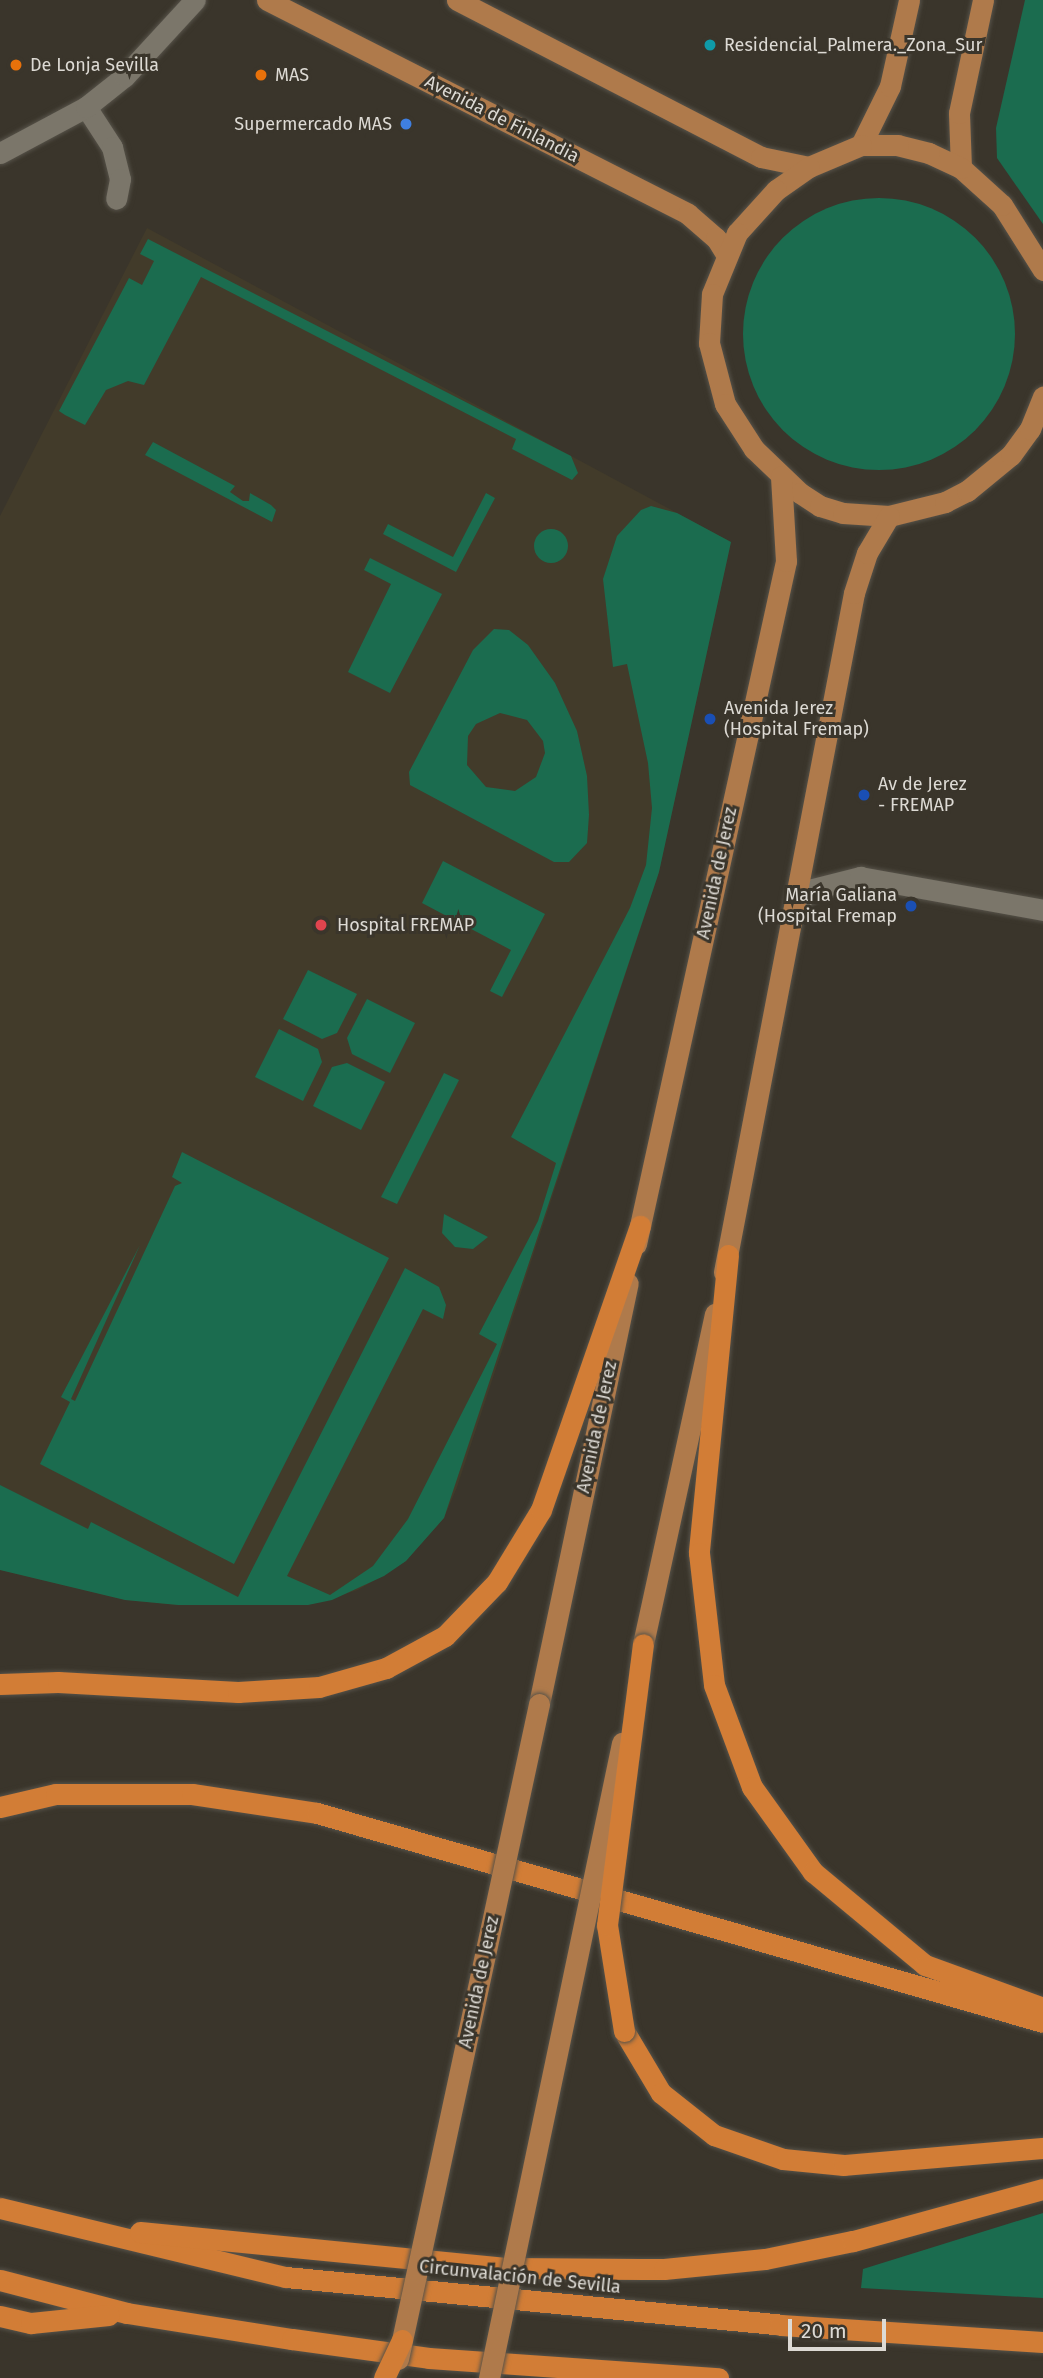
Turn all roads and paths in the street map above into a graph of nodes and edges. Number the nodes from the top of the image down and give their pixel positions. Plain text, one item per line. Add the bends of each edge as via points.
1 (195, 0) edge
2 (267, 0) edge
3 (457, 0) edge
4 (909, 0) edge
5 (983, 0) edge
6 (86, 107) junction
7 (861, 145) junction
8 (0, 153) edge
9 (808, 167) junction
10 (961, 168) junction
11 (116, 199) dead end
12 (726, 254) junction
13 (1043, 270) edge
14 (1043, 397) edge
15 (781, 475) junction
16 (889, 516) junction
17 (798, 901) junction
18 (1043, 909) edge
19 (640, 1226) junction
20 (728, 1255) junction
21 (643, 1644) junction
22 (0, 1684) edge
23 (0, 1807) edge
24 (1043, 2008) edge
25 (1043, 2022) edge
26 (1043, 2148) edge
27 (1043, 2189) edge
28 (0, 2208) edge
29 (48, 2222) junction
30 (0, 2280) edge
31 (127, 2313) junction
32 (0, 2316) edge
33 (402, 2340) junction
34 (1043, 2342) edge
35 (429, 2358) junction
36 (384, 2378) edge
37 (394, 2378) edge
38 (489, 2378) edge
39 (718, 2378) edge

1 - 6 street via 125,76
2 - 12 main road, Avenida de Finlandia via 688,214 716,238
3 - 9 main road via 761,157
4 - 7 main road via 890,86
5 - 10 main road via 959,113
6 - 8 street
6 - 11 street via 112,147 120,179
7 - 9 main road
7 - 10 main road via 898,145
9 - 12 main road via 755,211
10 - 13 main road via 1002,205
12 - 15 main road via 710,315 709,343 716,380 741,432
14 - 16 main road via 1030,429 988,477 945,502
15 - 16 main road via 820,506
15 - 19 main road, Avenida de Jerez via 786,561
16 - 17 main road via 859,571
17 - 18 street via 813,889 860,877
17 - 20 main road
19 - 22 highway via 541,1510 497,1583 445,1636 386,1668 319,1687 238,1692 58,1682
19 - 33 main road, Avenida de Jerez, bridge
20 - 21 main road
20 - 24 highway via 699,1553 714,1685 752,1787 813,1872 925,1965
21 - 26 highway, bridge via 607,1925 624,2031 660,2093 714,2135 783,2159 844,2165
21 - 38 main road, bridge
23 - 25 highway via 56,1794 192,1794 317,1813
27 - 29 highway via 853,2241 765,2259 664,2269 508,2268
28 - 29 highway, Circunvalación de Sevilla
29 - 34 highway, Circunvalación de Sevilla via 286,2277 780,2325
30 - 31 highway
31 - 32 highway via 31,2323
31 - 35 highway
33 - 36 highway, bridge
33 - 37 main road, Avenida de Jerez, bridge
35 - 38 highway
35 - 39 highway

